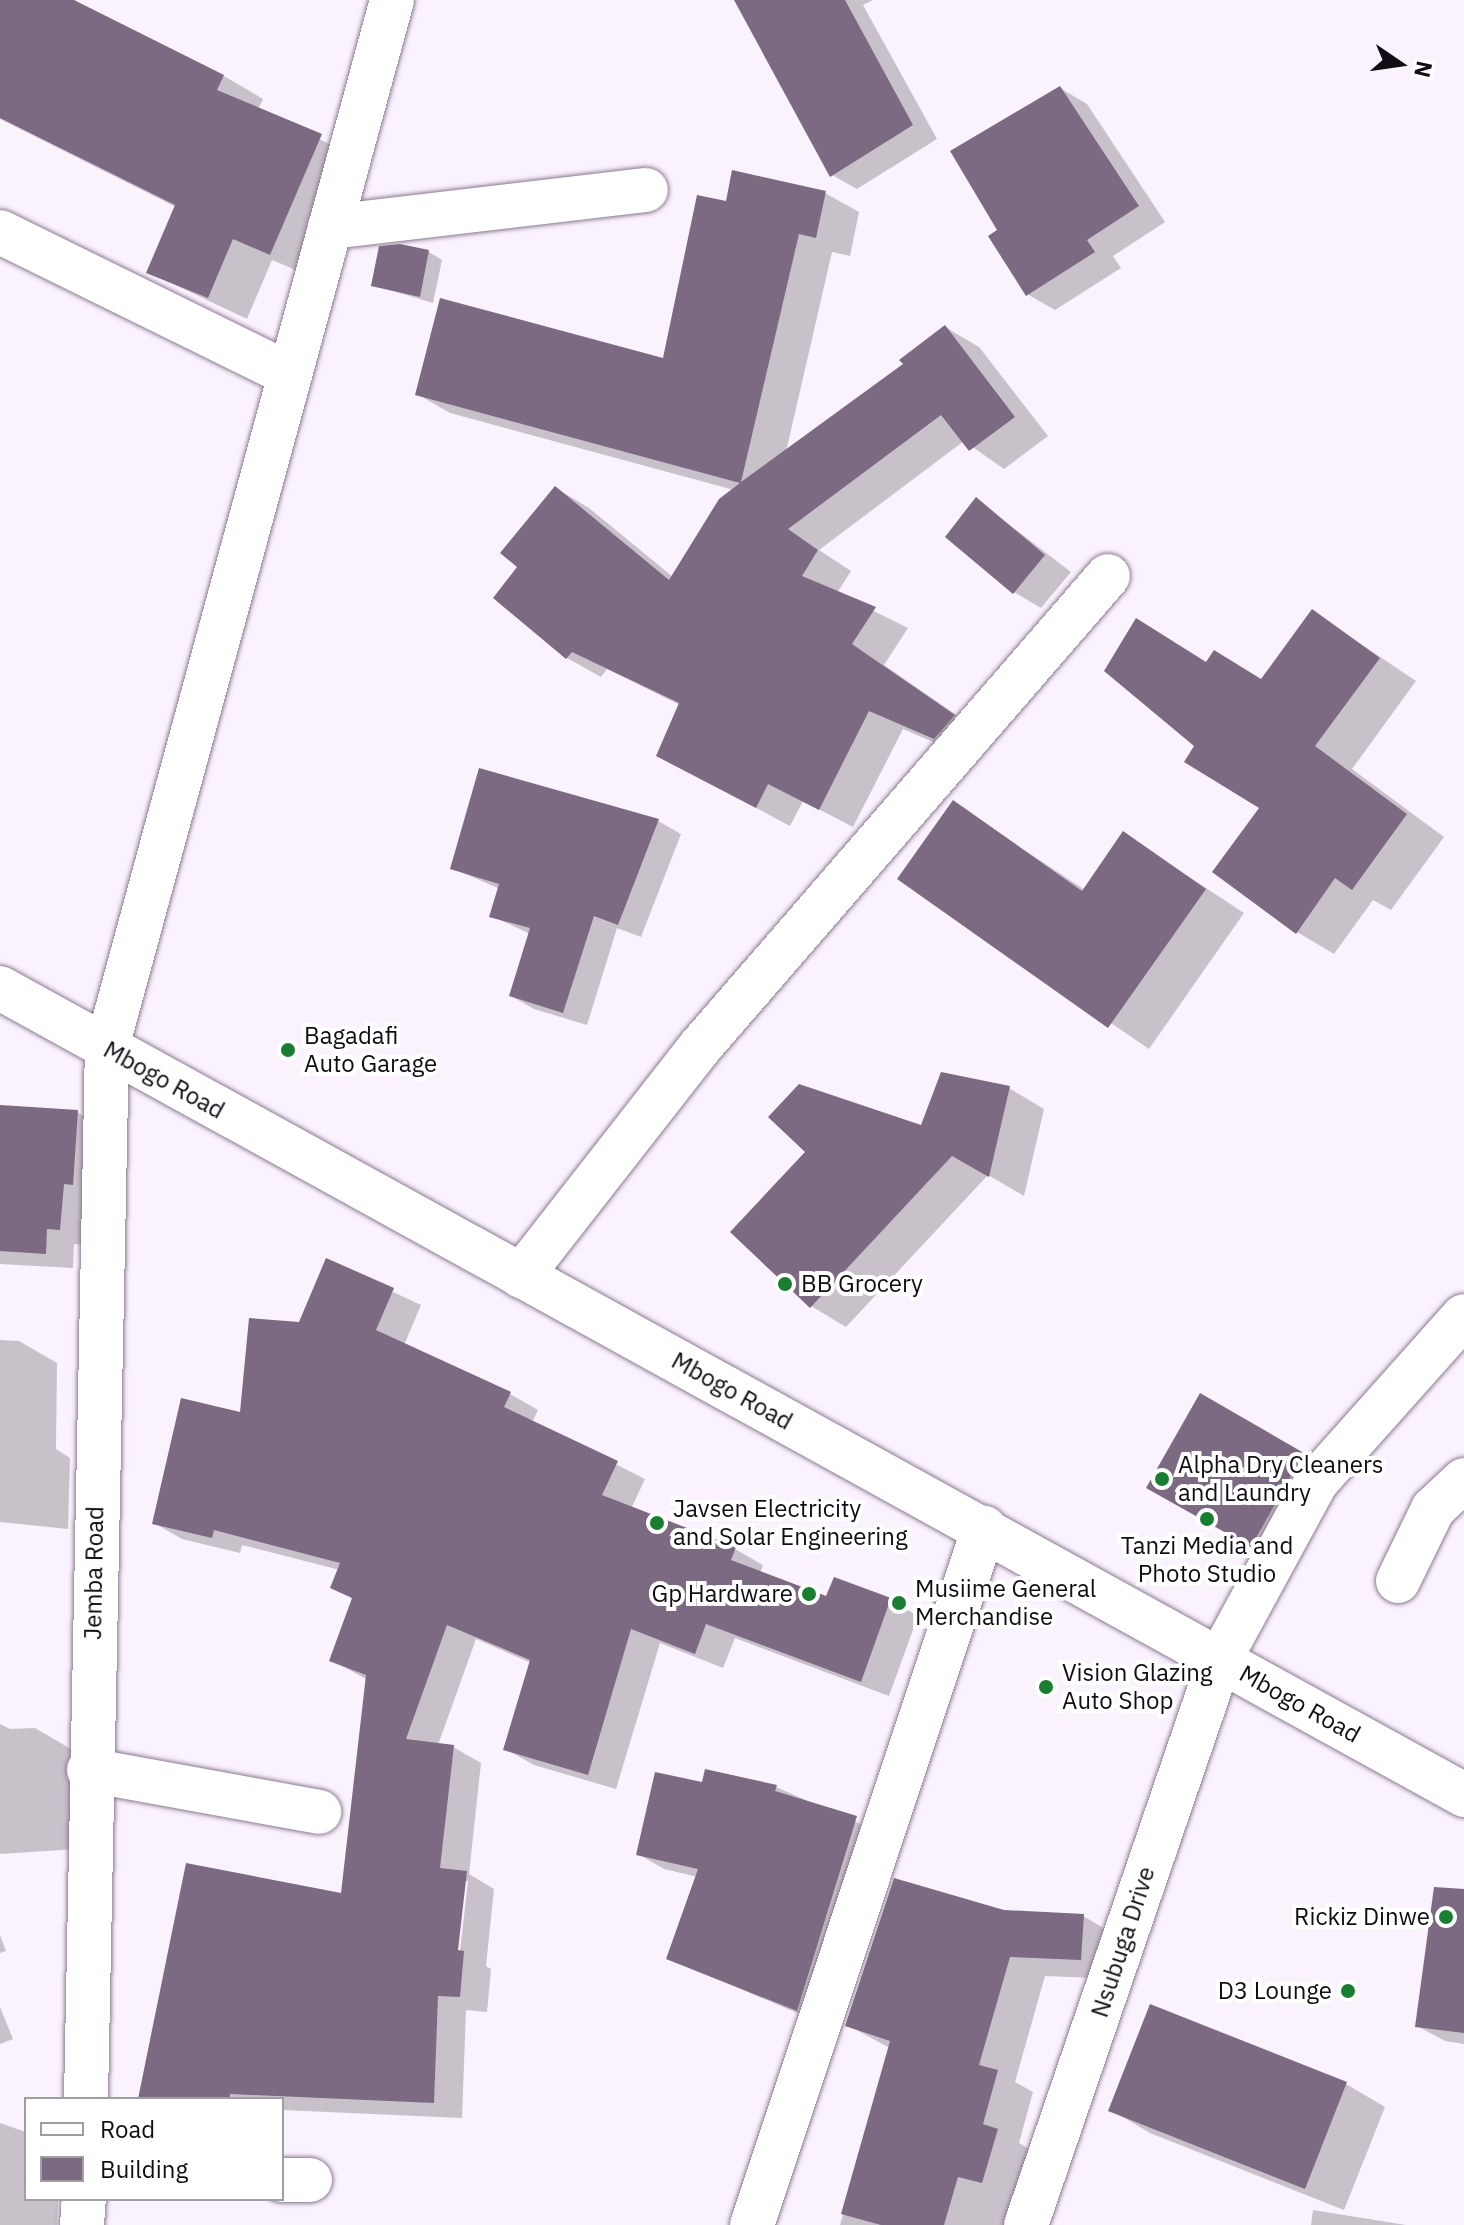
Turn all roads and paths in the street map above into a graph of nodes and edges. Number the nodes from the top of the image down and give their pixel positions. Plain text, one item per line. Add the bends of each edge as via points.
1 (392, 0) edge
2 (646, 190) dead end
3 (330, 227) junction
4 (0, 232) edge
5 (290, 375) junction
6 (1108, 576) dead end
7 (0, 988) edge
8 (107, 1047) junction
9 (521, 1276) junction
10 (1464, 1316) edge
11 (1464, 1480) edge
12 (984, 1528) junction
13 (1398, 1581) dead end
14 (1220, 1659) junction
15 (89, 1770) junction
16 (1464, 1795) edge
17 (319, 1812) dead end
18 (86, 2097) edge
19 (84, 2201) edge
20 (82, 2225) edge
21 (752, 2225) edge
22 (1026, 2225) edge

1 - 3 street, Jemba Road
2 - 3 street
3 - 5 street, Jemba Road
4 - 5 street
5 - 8 street, Jemba Road
6 - 9 street via 700,1047
7 - 8 street, Mbogo Road
8 - 9 street, Mbogo Road
8 - 15 street, Jemba Road
9 - 12 street, Mbogo Road
10 - 14 street, Nsubuga Drive via 1316,1482
11 - 13 street via 1433,1509
12 - 14 street, Mbogo Road
12 - 21 street
14 - 16 street, Mbogo Road
14 - 22 street, Nsubuga Drive
15 - 17 street
15 - 18 street, Jemba Road
19 - 20 street

